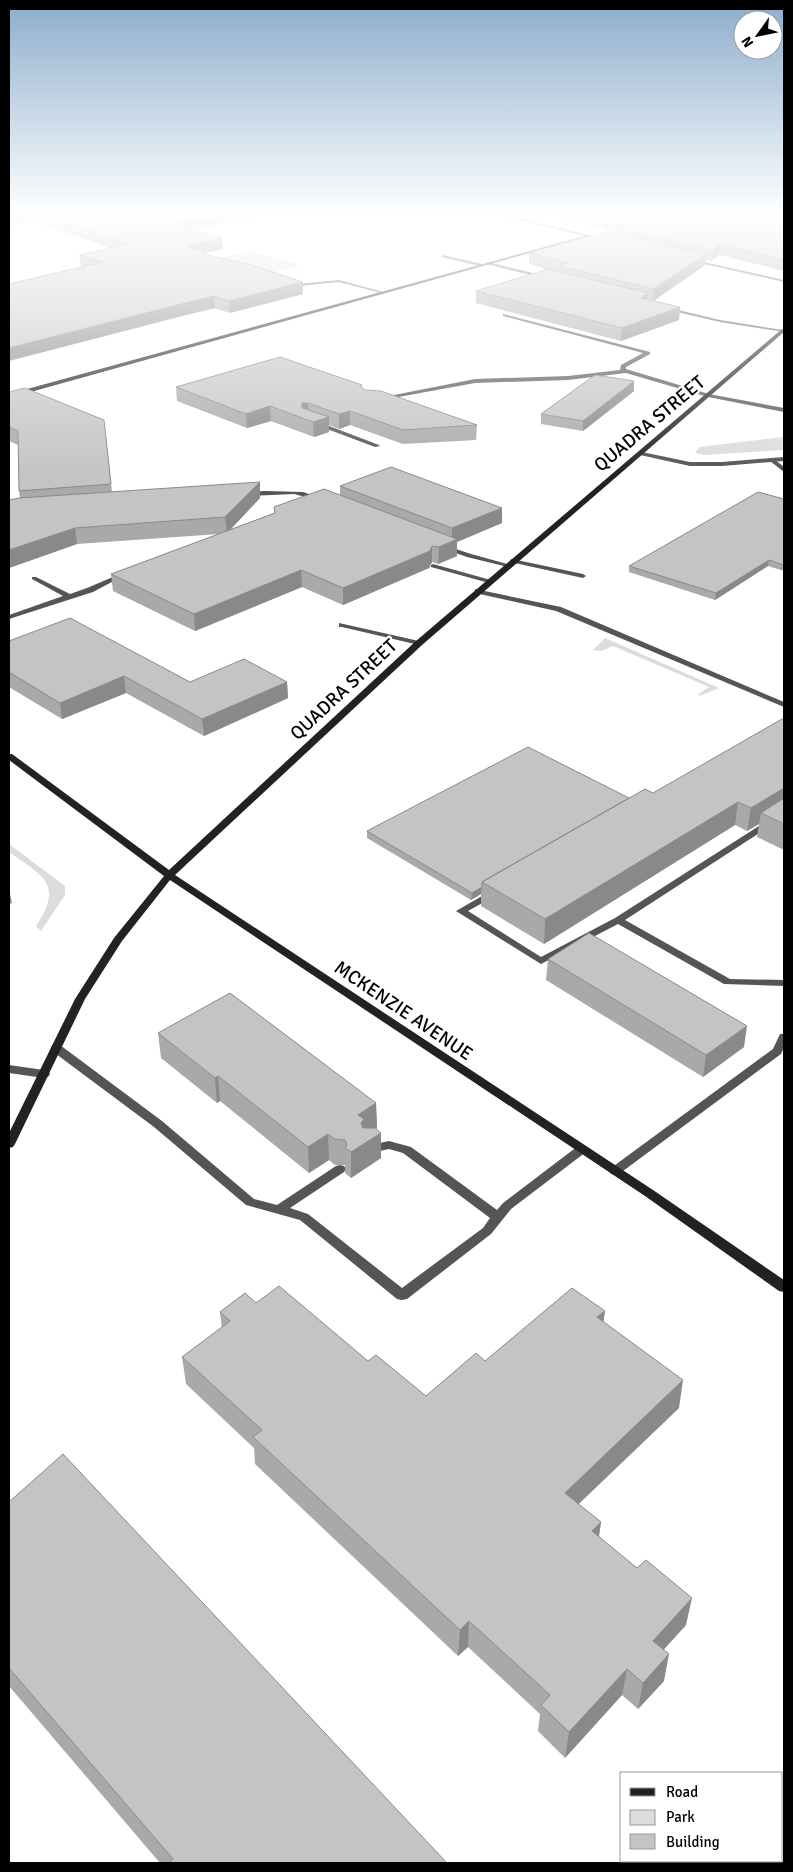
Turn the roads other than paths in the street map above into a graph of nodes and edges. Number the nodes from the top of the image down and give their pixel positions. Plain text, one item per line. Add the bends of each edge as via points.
1 (351, 300) edge
2 (657, 306) edge
3 (505, 315) edge
4 (784, 330) edge
5 (627, 371) junction
6 (708, 395) junction
7 (9, 396) edge
8 (372, 400) edge
9 (784, 410) edge
10 (306, 420) edge
11 (376, 446) dead end
12 (642, 454) junction
13 (784, 459) edge
14 (772, 460) junction
15 (784, 470) edge
16 (236, 494) edge
17 (326, 500) edge
18 (435, 543) edge
19 (510, 563) junction
20 (433, 566) edge
21 (124, 571) edge
22 (583, 576) dead end
23 (34, 578) dead end
24 (489, 581) junction
25 (478, 591) junction
26 (68, 596) junction
27 (9, 617) edge
28 (342, 625) dead end
29 (418, 643) junction
30 (784, 705) edge
31 (9, 756) edge
32 (784, 813) edge
33 (169, 875) junction
34 (504, 887) edge
35 (618, 920) junction
36 (784, 983) edge
37 (784, 1037) edge
38 (56, 1048) junction
39 (9, 1069) edge
40 (44, 1074) junction
41 (9, 1144) edge
42 (369, 1149) edge
43 (582, 1149) junction
44 (340, 1169) dead end
45 (615, 1170) junction
46 (278, 1210) junction
47 (497, 1217) junction
48 (784, 1287) edge

1 - 7 main road
2 - 4 street via 720,321
3 - 5 street via 648,353 621,367
4 - 6 main road, QUADRA STREET
5 - 6 street
5 - 8 street via 568,378 475,381
6 - 9 street
6 - 12 main road, QUADRA STREET
10 - 11 street
12 - 14 street via 690,464
12 - 19 main road, QUADRA STREET
13 - 14 street
14 - 15 street
16 - 17 street via 307,493
18 - 19 street via 469,556
19 - 22 street
19 - 24 main road, QUADRA STREET
20 - 24 street
21 - 26 street via 116,580
23 - 26 street
24 - 25 main road, QUADRA STREET
25 - 29 main road, QUADRA STREET
25 - 30 street via 558,609
26 - 27 street
28 - 29 street
29 - 33 main road, QUADRA STREET
31 - 33 main road, MCKENZIE AVENUE
32 - 35 street
33 - 38 main road, QUADRA STREET via 101,965
33 - 43 main road, MCKENZIE AVENUE
34 - 35 street via 461,911 542,961
35 - 36 street via 728,982
37 - 45 street via 777,1051
38 - 40 main road, QUADRA STREET
38 - 46 street via 158,1124 250,1202
39 - 40 street
40 - 41 main road, QUADRA STREET
42 - 47 street via 388,1145 407,1150
43 - 45 main road, MCKENZIE AVENUE
43 - 47 street
44 - 46 street
45 - 48 main road, MCKENZIE AVENUE
46 - 47 street via 304,1217 402,1295 488,1231

